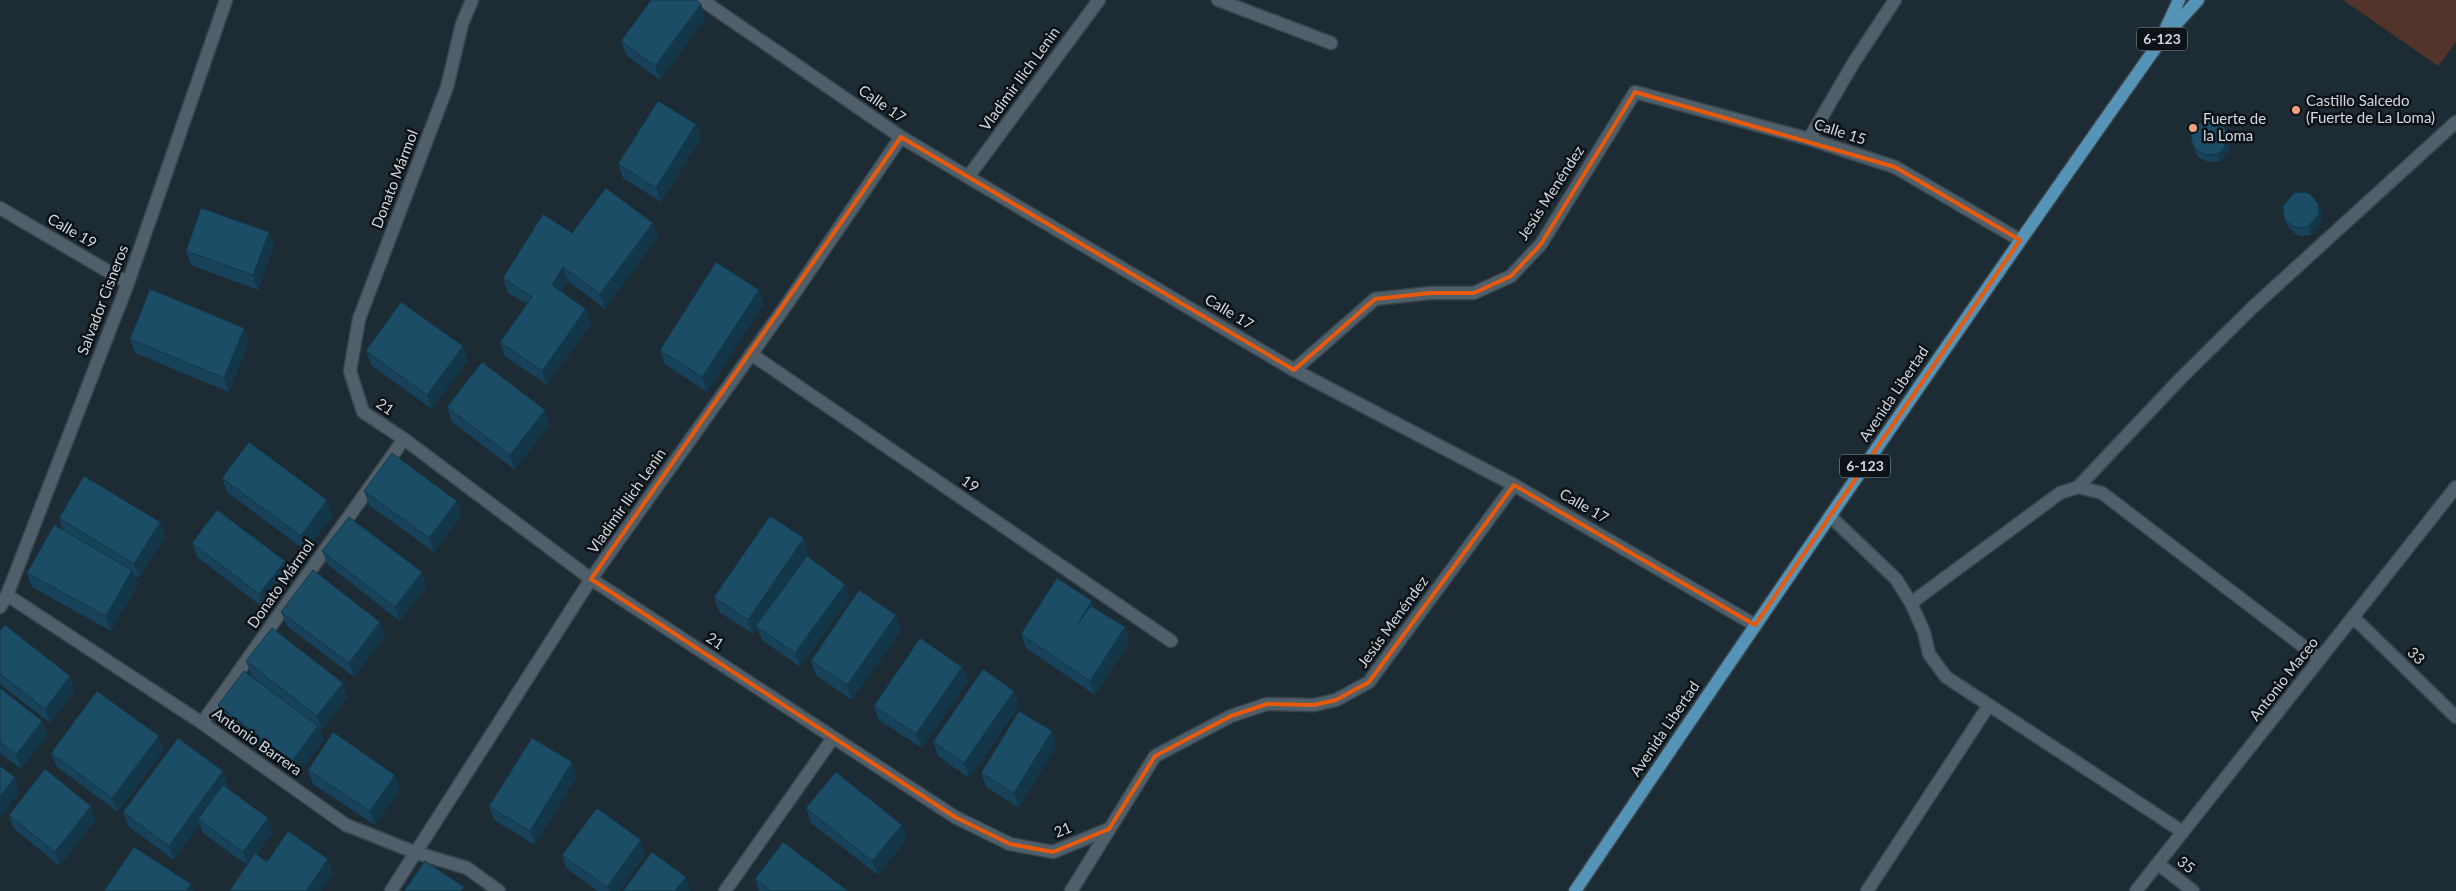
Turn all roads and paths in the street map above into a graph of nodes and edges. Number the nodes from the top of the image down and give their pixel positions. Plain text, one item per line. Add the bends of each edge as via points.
1 (226, 0) edge
2 (472, 0) edge
3 (702, 0) edge
4 (1098, 0) edge
5 (1218, 0) edge
6 (1895, 0) edge
7 (2180, 0) edge
8 (2198, 0) edge
9 (1331, 43) dead end
10 (2159, 43) junction
11 (1635, 92) joint
12 (2456, 122) edge
13 (901, 137) junction
14 (1809, 139) junction
15 (968, 177) junction
16 (0, 208) edge
17 (2020, 240) junction
18 (128, 283) junction
19 (751, 354) junction
20 (1294, 370) junction
21 (350, 371) joint
22 (404, 439) junction
23 (1514, 485) junction
24 (2078, 487) junction
25 (2456, 487) edge
26 (1830, 516) junction
27 (591, 579) junction
28 (7, 595) junction
29 (1911, 603) junction
30 (0, 607) edge
31 (2353, 617) junction
32 (1755, 625) junction
33 (1171, 641) dead end
34 (2320, 659) junction
35 (1990, 705) junction
36 (2456, 717) edge
37 (202, 723) junction
38 (833, 738) junction
39 (1109, 829) junction
40 (2183, 832) junction
41 (417, 853) junction
42 (2158, 864) junction
43 (391, 891) edge
44 (499, 891) edge
45 (725, 891) edge
46 (1070, 891) edge
47 (1575, 891) edge
48 (1867, 891) edge
49 (2136, 891) edge
50 (2193, 891) edge

1 - 18 street, Salvador Cisneros
2 - 21 street, Donato Mármol via 462,24 447,87 359,319
3 - 13 street, Calle 17
4 - 15 street, Vladimir Ilich Lenin
5 - 9 street
6 - 14 street
7 - 10 main road, Avenida Libertad / 6-123
8 - 10 main road, Avenida Libertad / 6-123
10 - 17 main road, Avenida Libertad / 6-123
11 - 14 street, Calle 15
11 - 20 street, Jesús Menéndez via 1540,244 1511,276 1474,294 1430,293 1375,299
12 - 24 street via 2246,314 2180,378
13 - 15 street, Calle 17
13 - 19 street, Vladimir Ilich Lenin
14 - 17 street, Calle 15 via 1895,167
15 - 20 street, Calle 17
16 - 18 street, Calle 19
17 - 26 main road, Avenida Libertad / 6-123
18 - 28 street, Salvador Cisneros
19 - 27 street, Vladimir Ilich Lenin
19 - 33 street, 19
20 - 23 street, Calle 17
21 - 22 street, 21 via 363,412
22 - 27 street, 21
22 - 37 street, Donato Mármol
23 - 32 street, Calle 17
23 - 39 street, Jesús Menéndez via 1368,682 1336,700 1314,705 1267,704 1231,716 1155,756
24 - 29 street via 2060,493
24 - 34 street via 2102,493
25 - 31 street, Antonio Maceo
26 - 29 street via 1896,579
26 - 32 main road, Avenida Libertad / 6-123
27 - 38 street, 21
27 - 41 street, Vladimir Ilich Lenin
28 - 30 street, Salvador Cisneros
28 - 37 street, Antonio Barrera
29 - 35 street via 1924,632 1929,654 1946,677
31 - 34 street, Antonio Maceo
31 - 36 street, 33
32 - 47 main road, Avenida Libertad / 6-123
34 - 40 street, Antonio Maceo
35 - 40 street
35 - 48 street
37 - 41 street, Antonio Barrera via 346,825
38 - 39 street, 21 via 955,817 1010,844 1053,852
38 - 45 street
39 - 46 street, Jesús Menéndez
40 - 42 street, Antonio Maceo
41 - 43 street, Vladimir Ilich Lenin
41 - 44 street, Antonio Barrera via 467,868
42 - 49 street, Antonio Maceo
42 - 50 street, 35

